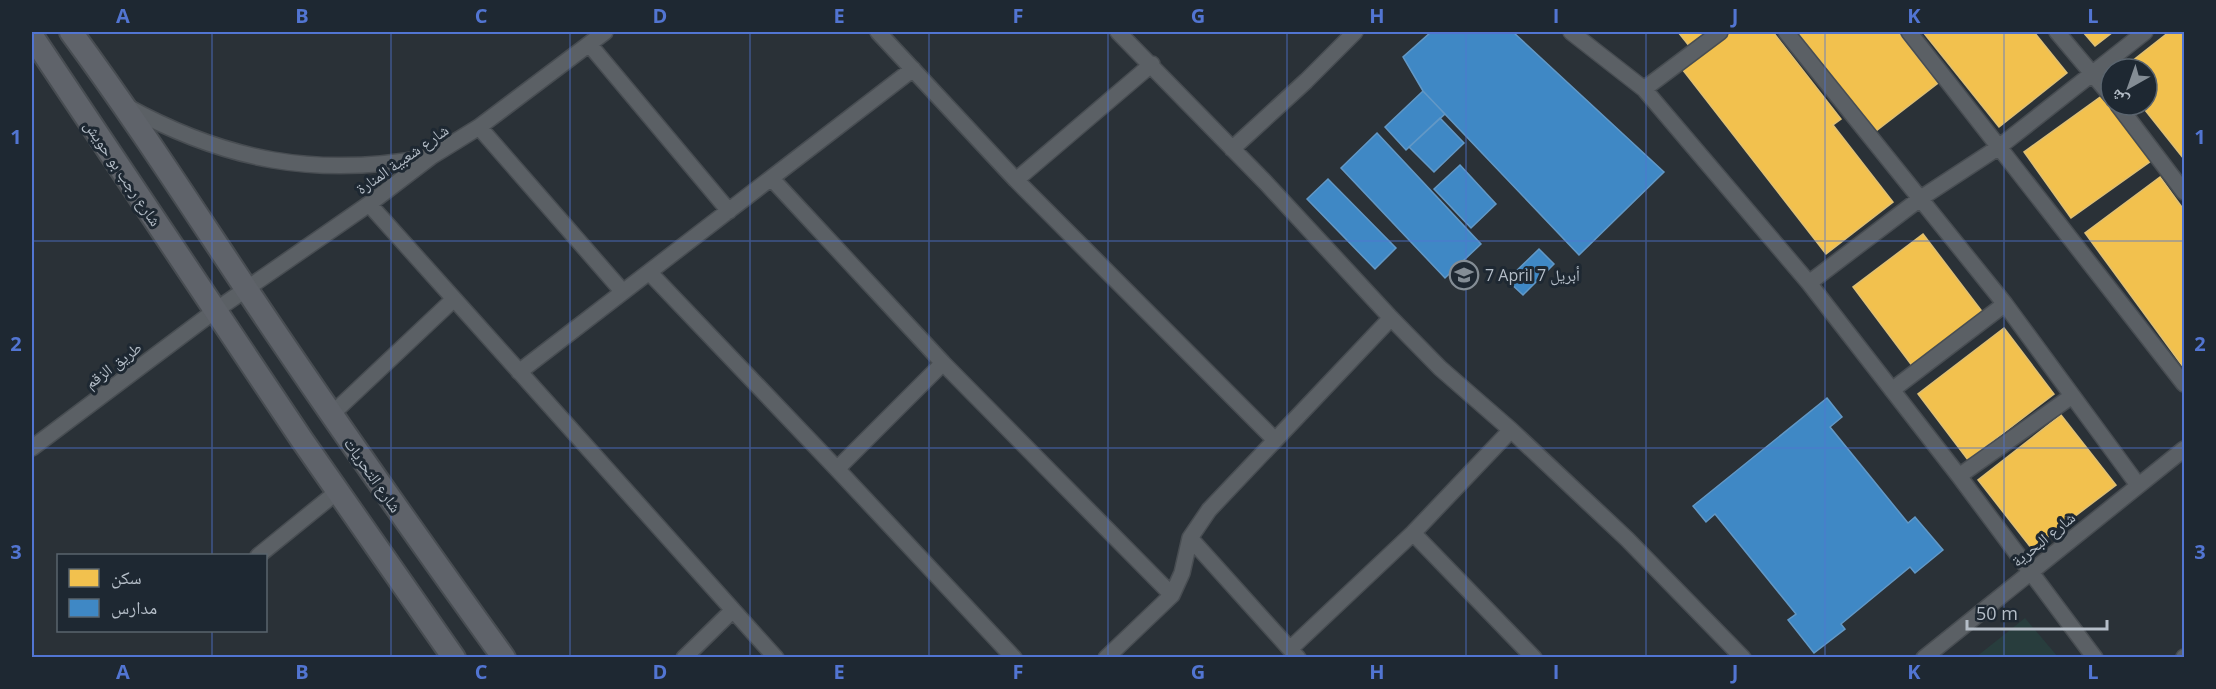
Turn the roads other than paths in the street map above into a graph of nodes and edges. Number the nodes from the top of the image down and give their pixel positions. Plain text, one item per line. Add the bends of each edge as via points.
1 (71, 32) edge
2 (605, 32) edge
3 (878, 32) edge
4 (1118, 32) edge
5 (1354, 32) edge
6 (1571, 32) edge
7 (1720, 32) edge
8 (1786, 32) edge
9 (1909, 32) edge
10 (2057, 32) edge
11 (2145, 32) edge
12 (32, 36) edge
13 (589, 44) junction
14 (1152, 64) junction
15 (913, 69) junction
16 (2093, 73) junction
17 (2099, 81) edge
18 (1644, 89) junction
19 (124, 105) junction
20 (2127, 117) edge
21 (479, 127) junction
22 (1999, 147) junction
23 (1232, 149) junction
24 (432, 156) junction
25 (772, 180) junction
26 (1016, 180) junction
27 (2184, 192) edge
28 (1921, 198) junction
29 (369, 204) junction
30 (729, 211) junction
31 (649, 272) junction
32 (1809, 283) junction
33 (247, 290) junction
34 (623, 292) junction
35 (454, 299) junction
36 (2005, 304) junction
37 (216, 310) junction
38 (1391, 318) junction
39 (943, 363) junction
40 (519, 372) junction
41 (2184, 384) edge
42 (1892, 390) junction
43 (2072, 396) junction
44 (332, 414) junction
45 (1510, 430) junction
46 (1275, 440) junction
47 (32, 448) edge
48 (2184, 449) edge
49 (837, 469) junction
50 (1959, 476) junction
51 (2138, 485) junction
52 (338, 491) junction
53 (1413, 532) junction
54 (1190, 538) junction
55 (259, 554) edge
56 (2031, 572) junction
57 (1172, 595) junction
58 (733, 610) junction
59 (1294, 653) edge
60 (454, 657) edge
61 (504, 657) edge
62 (684, 657) edge
63 (776, 657) edge
64 (1014, 657) edge
65 (1106, 657) edge
66 (1534, 657) edge
67 (1743, 657) edge
68 (1924, 657) edge
69 (2095, 657) edge

1 - 19 main road
2 - 13 street, شارع شعبية المنارة
3 - 15 street
4 - 14 street
5 - 23 street
6 - 18 street
7 - 18 street
8 - 28 street
9 - 22 street
10 - 16 street
11 - 16 street
12 - 37 main road, شارع رجب بو حويش
13 - 21 street, شارع شعبية المنارة
13 - 30 street
14 - 23 street
14 - 26 street
15 - 25 street
15 - 26 street
16 - 17 street
16 - 22 street
18 - 32 street
19 - 24 street via 188,137 291,163 362,166
19 - 33 main road
20 - 27 street
21 - 24 street, شارع شعبية المنارة
21 - 34 street
22 - 28 street
22 - 41 street
23 - 38 street
24 - 29 street, شارع شعبية المنارة
25 - 30 street
25 - 39 street
26 - 46 street
28 - 32 street
28 - 36 street
29 - 33 street, شارع شعبية المنارة
29 - 35 street
30 - 31 street
31 - 34 street
31 - 49 street
32 - 42 street
33 - 37 street, شارع شعبية المنارة
33 - 44 main road, شارع التحريات
34 - 40 street
35 - 40 street
35 - 44 street
36 - 42 street
36 - 43 street
37 - 47 street, طريق الزقم
37 - 52 main road
38 - 45 street
38 - 46 street
39 - 49 street
39 - 57 street
40 - 58 street
42 - 50 street
43 - 50 street
43 - 51 street
44 - 61 main road, شارع التحريات
45 - 53 street
45 - 67 street via 1627,538
46 - 54 street via 1209,510
48 - 51 street, شارع البحرية
49 - 64 street
50 - 56 street
51 - 56 street, شارع البحرية
52 - 55 street
52 - 60 main road
53 - 59 street
53 - 66 street
54 - 57 street
54 - 59 street
56 - 68 street, شارع البحرية
56 - 69 street
57 - 65 street
58 - 62 street
58 - 63 street

